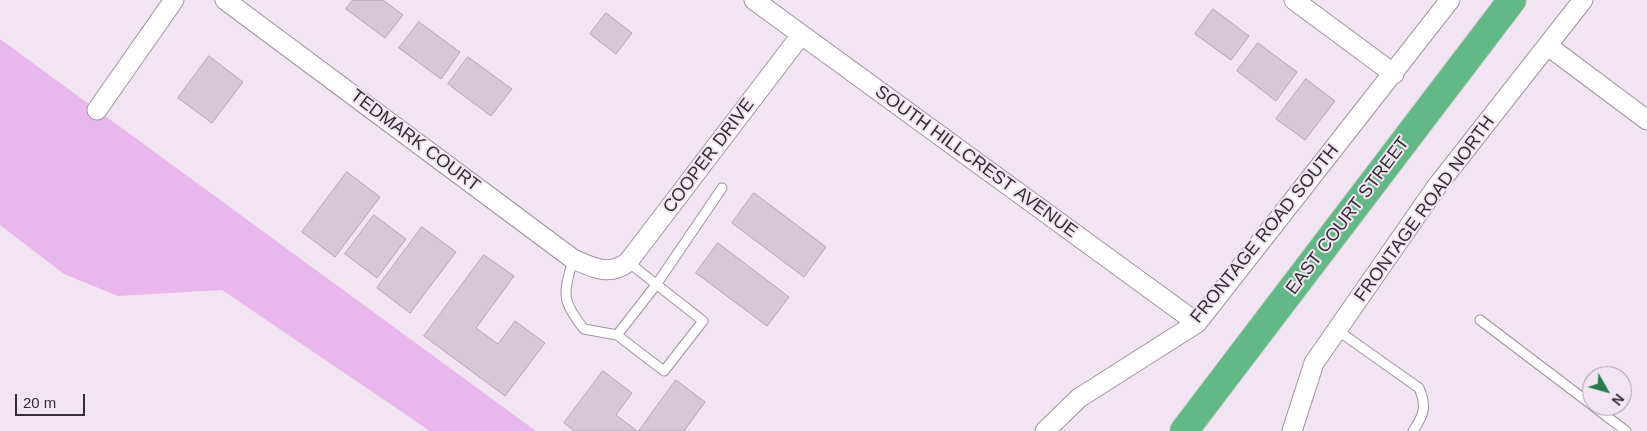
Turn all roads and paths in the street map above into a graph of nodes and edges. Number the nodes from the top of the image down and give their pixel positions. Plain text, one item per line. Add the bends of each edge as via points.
1 (174, 0) edge
2 (225, 0) edge
3 (754, 0) edge
4 (1294, 0) edge
5 (1450, 0) edge
6 (1512, 0) edge
7 (1583, 0) edge
8 (801, 35) junction
9 (1548, 46) junction
10 (1394, 74) junction
11 (97, 110) dead end
12 (1647, 120) edge
13 (722, 188) dead end
14 (573, 258) junction
15 (628, 262) junction
16 (610, 270) joint
17 (656, 285) junction
18 (1480, 320) dead end
19 (1197, 323) junction
20 (1337, 330) junction
21 (618, 335) junction
22 (1582, 398) edge
23 (1606, 416) edge
24 (1046, 431) edge
25 (1184, 431) edge
26 (1292, 431) edge
27 (1413, 431) edge
28 (1626, 431) edge

1 - 11 street
2 - 14 street, TEDMARK COURT
3 - 8 street, SOUTH HILLCREST AVENUE
4 - 10 street
5 - 10 street, FRONTAGE ROAD SOUTH
6 - 25 highway, EAST COURT STREET
7 - 9 street, FRONTAGE ROAD NORTH
8 - 15 street, COOPER DRIVE
8 - 19 street, SOUTH HILLCREST AVENUE
9 - 12 street
9 - 20 street, FRONTAGE ROAD NORTH via 1437,186
10 - 19 street, FRONTAGE ROAD SOUTH
13 - 17 lane
14 - 16 street, TEDMARK COURT via 600,271
14 - 21 lane via 564,293 573,316 584,330
15 - 16 street, COOPER DRIVE via 621,268
15 - 17 lane
17 - 21 lane
17 - 21 lane via 703,321 664,371
18 - 22 lane
19 - 24 street, FRONTAGE ROAD SOUTH via 1080,398
20 - 26 street, FRONTAGE ROAD NORTH via 1314,363
20 - 27 lane via 1419,388 1425,402 1424,415
23 - 28 lane

